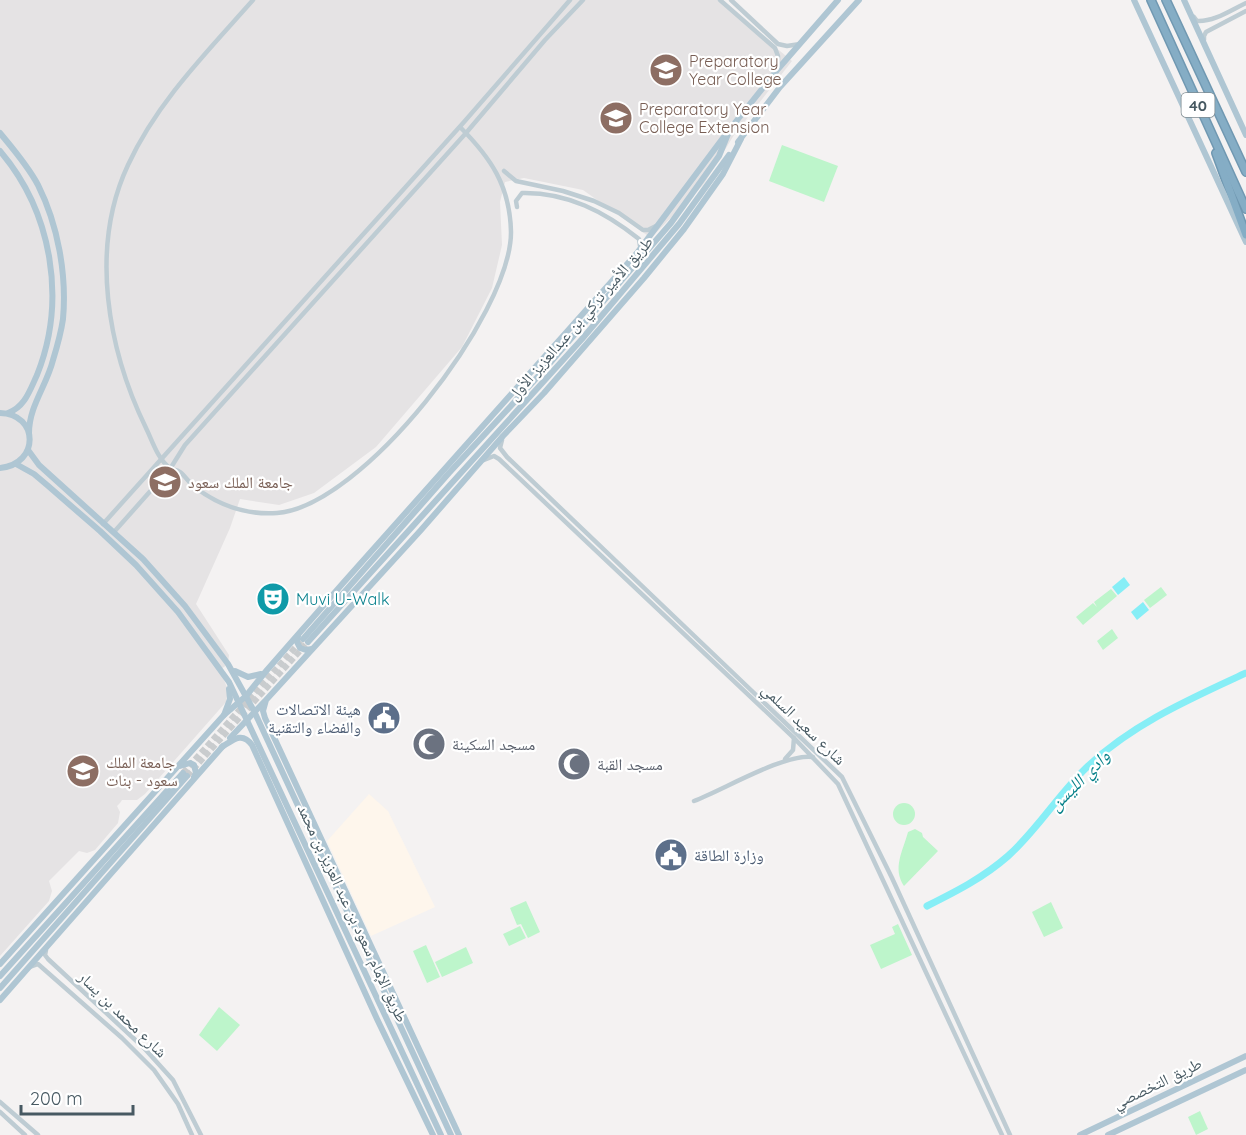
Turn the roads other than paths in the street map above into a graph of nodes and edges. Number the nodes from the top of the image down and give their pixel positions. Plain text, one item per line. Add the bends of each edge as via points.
1 (253, 0) edge
2 (570, 0) edge
3 (584, 0) edge
4 (720, 0) edge
5 (731, 0) edge
6 (838, 0) edge
7 (859, 0) edge
8 (1134, 0) edge
9 (1149, 0) edge
10 (1166, 0) edge
11 (1184, 0) edge
12 (1246, 3) edge
13 (1246, 11) edge
14 (1190, 13) junction
15 (1213, 18) junction
16 (1216, 26) junction
17 (539, 34) junction
18 (545, 40) junction
19 (800, 44) junction
20 (1206, 49) junction
21 (778, 69) junction
22 (460, 127) junction
23 (730, 129) junction
24 (0, 133) edge
25 (466, 133) junction
26 (1246, 135) edge
27 (741, 139) junction
28 (1214, 139) junction
29 (0, 151) edge
30 (1237, 152) junction
31 (1246, 162) edge
32 (504, 171) dead end
33 (1246, 172) edge
34 (537, 185) junction
35 (543, 194) junction
36 (517, 207) dead end
37 (1246, 209) edge
38 (619, 213) junction
39 (661, 223) junction
40 (627, 228) junction
41 (1246, 234) edge
42 (1246, 242) edge
43 (637, 253) junction
44 (273, 334) junction
45 (280, 340) junction
46 (550, 351) junction
47 (571, 362) junction
48 (0, 413) edge
49 (8, 413) junction
50 (491, 429) junction
51 (29, 433) junction
52 (503, 436) junction
53 (490, 441) junction
54 (385, 447) junction
55 (28, 450) junction
56 (390, 453) dead end
57 (507, 457) junction
58 (161, 459) junction
59 (502, 462) junction
60 (480, 463) junction
61 (16, 464) junction
62 (1, 467) edge
63 (170, 469) junction
64 (103, 524) junction
65 (114, 532) junction
66 (302, 631) junction
67 (215, 646) junction
68 (315, 646) junction
69 (208, 652) junction
70 (228, 664) junction
71 (267, 670) junction
72 (229, 682) junction
73 (246, 696) junction
74 (266, 700) junction
75 (239, 704) junction
76 (254, 711) junction
77 (224, 715) junction
78 (247, 719) junction
79 (794, 738) junction
80 (222, 747) junction
81 (263, 752) junction
82 (813, 757) junction
83 (783, 761) junction
84 (177, 768) junction
85 (282, 771) junction
86 (191, 784) junction
87 (271, 787) junction
88 (694, 801) dead end
89 (315, 829) junction
90 (47, 944) junction
91 (0, 964) edge
92 (57, 967) junction
93 (25, 970) junction
94 (51, 974) junction
95 (0, 976) edge
96 (1, 987) edge
97 (373, 988) junction
98 (0, 1000) edge
99 (973, 1055) junction
100 (1246, 1056) edge
101 (966, 1059) junction
102 (398, 1060) junction
103 (1246, 1070) edge
104 (0, 1102) edge
105 (0, 1112) edge
106 (1127, 1127) junction
107 (1007, 1128) junction
108 (1001, 1133) edge
109 (25, 1135) edge
110 (38, 1135) edge
111 (192, 1135) edge
112 (201, 1135) edge
113 (437, 1135) edge
114 (455, 1135) edge
115 (1010, 1135) edge
116 (1080, 1135) edge
117 (1109, 1135) edge
118 (1126, 1135) edge

1 - 58 street via 176,88 149,127 127,166 111,225 107,276 115,344 132,399
2 - 17 street
3 - 18 street
4 - 21 street via 775,48
5 - 19 street via 778,44
6 - 19 main road, طريق الأمير تركي بن عبدالعزيز الأول
7 - 27 main road, طريق الأمير تركي بن عبدالعزيز الأول via 780,87
8 - 42 main road
9 - 28 highway, 40
10 - 30 highway, 40
11 - 14 main road
12 - 15 street
13 - 16 street
14 - 15 street via 1197,21
14 - 20 main road
15 - 16 street via 1207,25
16 - 20 street via 1204,36
17 - 18 street
17 - 22 street
18 - 25 street
19 - 21 main road, طريق الأمير تركي بن عبدالعزيز الأول
20 - 26 main road
21 - 23 main road, طريق الأمير تركي بن عبدالعزيز الأول
22 - 25 street
22 - 44 street
23 - 39 main road
23 - 50 main road, طريق الأمير تركي بن عبدالعزيز الأول via 719,156 671,223
24 - 51 main road via 38,185 50,214 64,288 63,322 53,362 31,411
25 - 45 street
25 - 54 street via 486,154 505,191 510,246 496,290 473,336 443,380
27 - 47 main road via 723,174 684,229
27 - 53 main road, طريق الأمير تركي بن عبدالعزيز الأول via 646,265
28 - 37 highway, 40
28 - 41 highway via 1213,147
29 - 49 main road via 29,192 39,217 48,246 52,289 52,319 43,359 28,395 16,410
30 - 31 highway
30 - 33 highway, 40
32 - 34 street via 516,181
34 - 35 street via 522,185 521,189
34 - 38 street via 579,196
35 - 36 street via 522,194 516,201
35 - 40 street via 590,208
38 - 39 street via 645,231
38 - 40 street via 637,230
39 - 43 main road
40 - 43 street via 641,241
43 - 46 main road
44 - 45 street
44 - 58 street
45 - 63 street via 185,445
46 - 50 main road
46 - 66 main road
47 - 52 main road
47 - 53 main road
48 - 49 main road
49 - 51 main road via 20,419
50 - 53 main road, طريق الأمير تركي بن عبدالعزيز الأول via 305,641
51 - 55 main road
52 - 57 street via 500,448
52 - 60 main road
54 - 56 street
54 - 63 street via 323,497 278,513 248,512 219,503 180,472
55 - 61 main road
55 - 64 main road, طريق الإمام سعود بن عبد العزيز بن محمد
57 - 59 street via 500,455
57 - 99 street, شارع سعيد السلمي via 842,777
58 - 63 street
58 - 64 street
59 - 60 street, شارع سعيد السلمي via 494,456
59 - 79 street, شارع سعيد السلمي
60 - 68 main road
61 - 62 main road
61 - 69 main road, طريق الإمام سعود بن عبد العزيز بن محمد via 34,474 129,559 178,612
63 - 65 street
64 - 65 main road, طريق الإمام سعود بن عبد العزيز بن محمد
65 - 67 main road, طريق الإمام سعود بن عبد العزيز بن محمد via 185,606
66 - 68 main road via 297,640 300,648
66 - 71 main road
67 - 69 main road
67 - 70 main road, طريق الإمام سعود بن عبد العزيز بن محمد
68 - 74 main road
69 - 72 main road, طريق الإمام سعود بن عبد العزيز بن محمد
70 - 71 main road via 248,677
70 - 73 main road, طريق الإمام سعود بن عبد العزيز بن محمد
71 - 73 main road
72 - 75 main road, طريق الإمام سعود بن عبد العزيز بن محمد
72 - 77 main road via 230,699
73 - 75 main road
73 - 76 main road, طريق الإمام سعود بن عبد العزيز بن محمد
74 - 76 main road
74 - 89 main road via 263,711 267,722
75 - 77 main road
75 - 78 main road, طريق الإمام سعود بن عبد العزيز بن محمد
76 - 78 main road
76 - 85 main road, طريق الإمام سعود بن عبد العزيز بن محمد
77 - 84 main road
78 - 80 main road
78 - 81 main road, طريق الإمام سعود بن عبد العزيز بن محمد
79 - 82 street, شارع سعيد السلمي
79 - 83 street via 793,750
80 - 86 main road
80 - 87 main road via 237,737 248,739
81 - 87 main road
81 - 97 main road, طريق الإمام سعود بن عبد العزيز بن محمد
82 - 83 street
82 - 101 street, شارع سعيد السلمي via 838,784
83 - 88 street
84 - 86 main road via 194,765 196,773
84 - 91 main road
85 - 89 main road
85 - 114 main road, طريق الإمام سعود بن عبد العزيز بن محمد
86 - 90 main road
87 - 102 main road
89 - 114 main road
90 - 92 street, شارع محمد بن يسار via 45,955
90 - 93 main road
92 - 94 street via 47,968
92 - 112 street, شارع محمد بن يسار via 173,1080
93 - 94 street, شارع محمد بن يسار via 38,964
93 - 98 main road
94 - 111 street, شارع محمد بن يسار via 154,1070 178,1104
95 - 96 main road via 185,775
97 - 102 main road
97 - 113 main road, طريق الإمام سعود بن عبد العزيز بن محمد
99 - 101 street
99 - 107 street, شارع سعيد السلمي
100 - 116 main road, طريق التخصصي
101 - 108 street, شارع سعيد السلمي
102 - 113 main road
103 - 106 main road, طريق التخصصي
104 - 110 street
105 - 109 street
106 - 117 main road, طريق التخصصي
106 - 118 street
107 - 108 street
107 - 115 street, شارع سعيد السلمي

